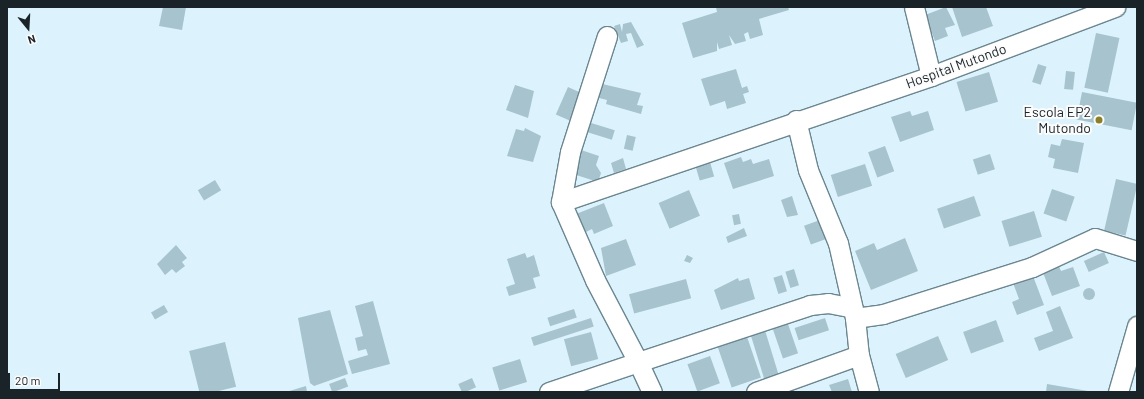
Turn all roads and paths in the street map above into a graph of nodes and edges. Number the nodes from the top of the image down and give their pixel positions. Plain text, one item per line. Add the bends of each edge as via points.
1 (914, 7) edge
2 (1115, 7) edge
3 (607, 36) dead end
4 (931, 76) junction
5 (796, 120) junction
6 (561, 202) junction
7 (1137, 251) edge
8 (854, 313) junction
9 (1137, 326) edge
10 (858, 355) junction
11 (638, 362) junction
12 (549, 392) edge
13 (652, 392) edge
14 (756, 392) edge
15 (869, 392) edge
16 (1118, 392) edge

1 - 4 street
2 - 4 street, Hospital Mutondo
3 - 6 street via 570,152
4 - 5 street, Hospital Mutondo
5 - 6 street, Hospital Mutondo
5 - 8 street via 808,170 838,243
6 - 11 street via 595,280
7 - 8 street via 1095,238 1032,267 883,314
8 - 10 street
8 - 11 street via 828,303 810,305
9 - 16 street
10 - 14 street
10 - 15 street
11 - 12 street
11 - 13 street

